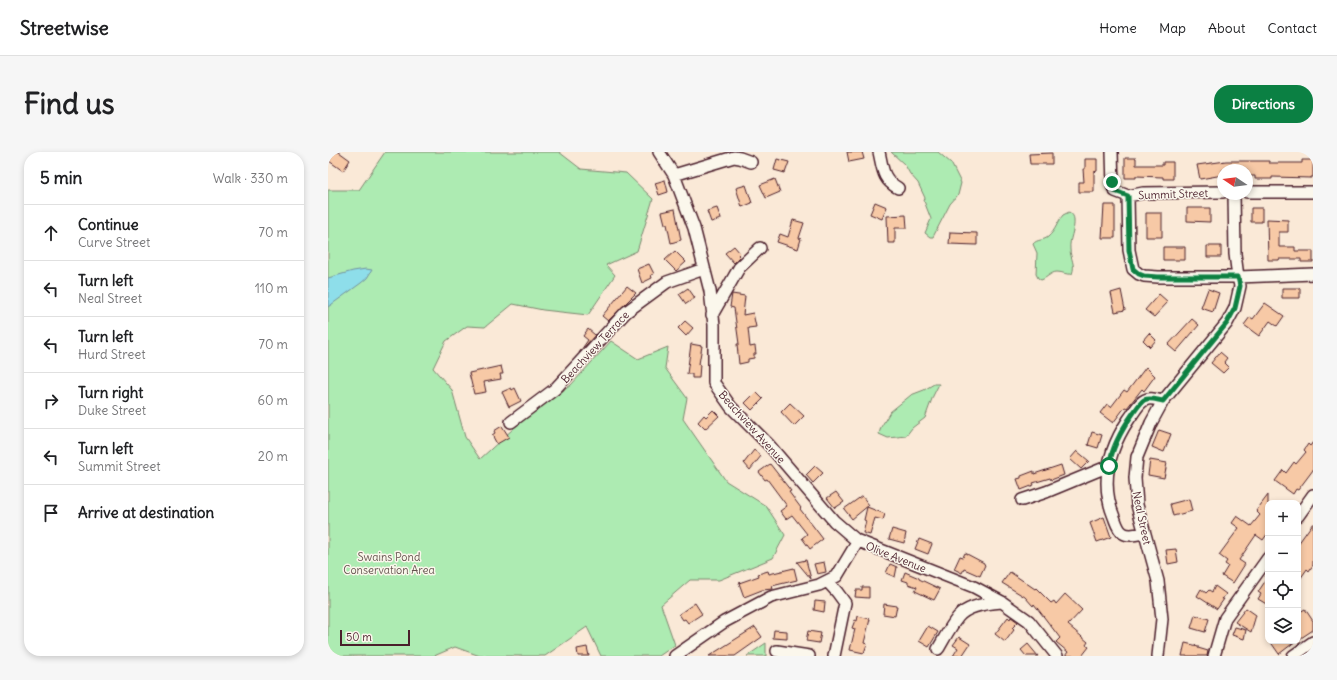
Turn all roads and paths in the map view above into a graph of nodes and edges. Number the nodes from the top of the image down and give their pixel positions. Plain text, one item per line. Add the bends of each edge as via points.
1 (659, 152) edge
2 (879, 152) edge
3 (1112, 152) edge
4 (751, 162) dead end
5 (674, 175) junction
6 (898, 188) dead end
7 (1217, 192) edge
8 (1253, 192) edge
9 (1313, 192) edge
10 (1128, 196) junction
11 (1234, 200) edge
12 (760, 248) dead end
13 (704, 269) junction
14 (1313, 274) edge
15 (1238, 277) junction
16 (712, 315) junction
17 (1163, 401) junction
18 (511, 422) dead end
19 (1109, 466) junction
20 (1313, 495) edge
21 (1022, 500) dead end
22 (1301, 512) edge
23 (1144, 533) junction
24 (858, 541) junction
25 (1265, 562) edge
26 (827, 581) junction
27 (1002, 602) junction
28 (1313, 642) edge
29 (938, 649) dead end
30 (777, 651) dead end
31 (675, 656) edge
32 (809, 656) edge
33 (834, 656) edge
34 (1057, 656) edge
35 (1158, 656) edge
36 (1214, 656) edge
37 (1293, 656) edge

1 - 5 street, Beachview Avenue
2 - 6 street via 884,177
3 - 10 street, Summit Street via 1113,188
4 - 5 street via 734,157
5 - 13 street, Beachview Avenue via 694,228
7 - 10 street, Summit Street via 1143,193
8 - 9 street
10 - 15 street via 1129,250 1133,269 1139,274
11 - 15 street, Neal Street
12 - 16 street via 739,268
13 - 16 street, Beachview Avenue via 710,291
13 - 18 street, Beachview Terrace via 667,282 626,312 555,389
14 - 15 street
15 - 17 street, Neal Street via 1240,286 1235,308 1227,323
16 - 24 street, Beachview Avenue via 714,383 731,407 769,444 834,521
17 - 19 street via 1149,399 1140,404 1120,432
17 - 23 street, Neal Street via 1138,457 1135,478 1137,505
19 - 21 street
19 - 23 street via 1107,494 1118,527 1123,533 1130,535
20 - 22 street
23 - 35 street, Neal Street via 1158,581 1162,619
24 - 26 street, Olive Avenue via 837,576
24 - 27 street, Olive Avenue via 974,587
25 - 36 street via 1225,618
26 - 31 street, Olive Avenue via 771,597 724,622
26 - 33 street via 845,603
27 - 29 street via 986,603 959,616
27 - 34 street, Olive Avenue via 1029,621
28 - 37 street
30 - 32 street

